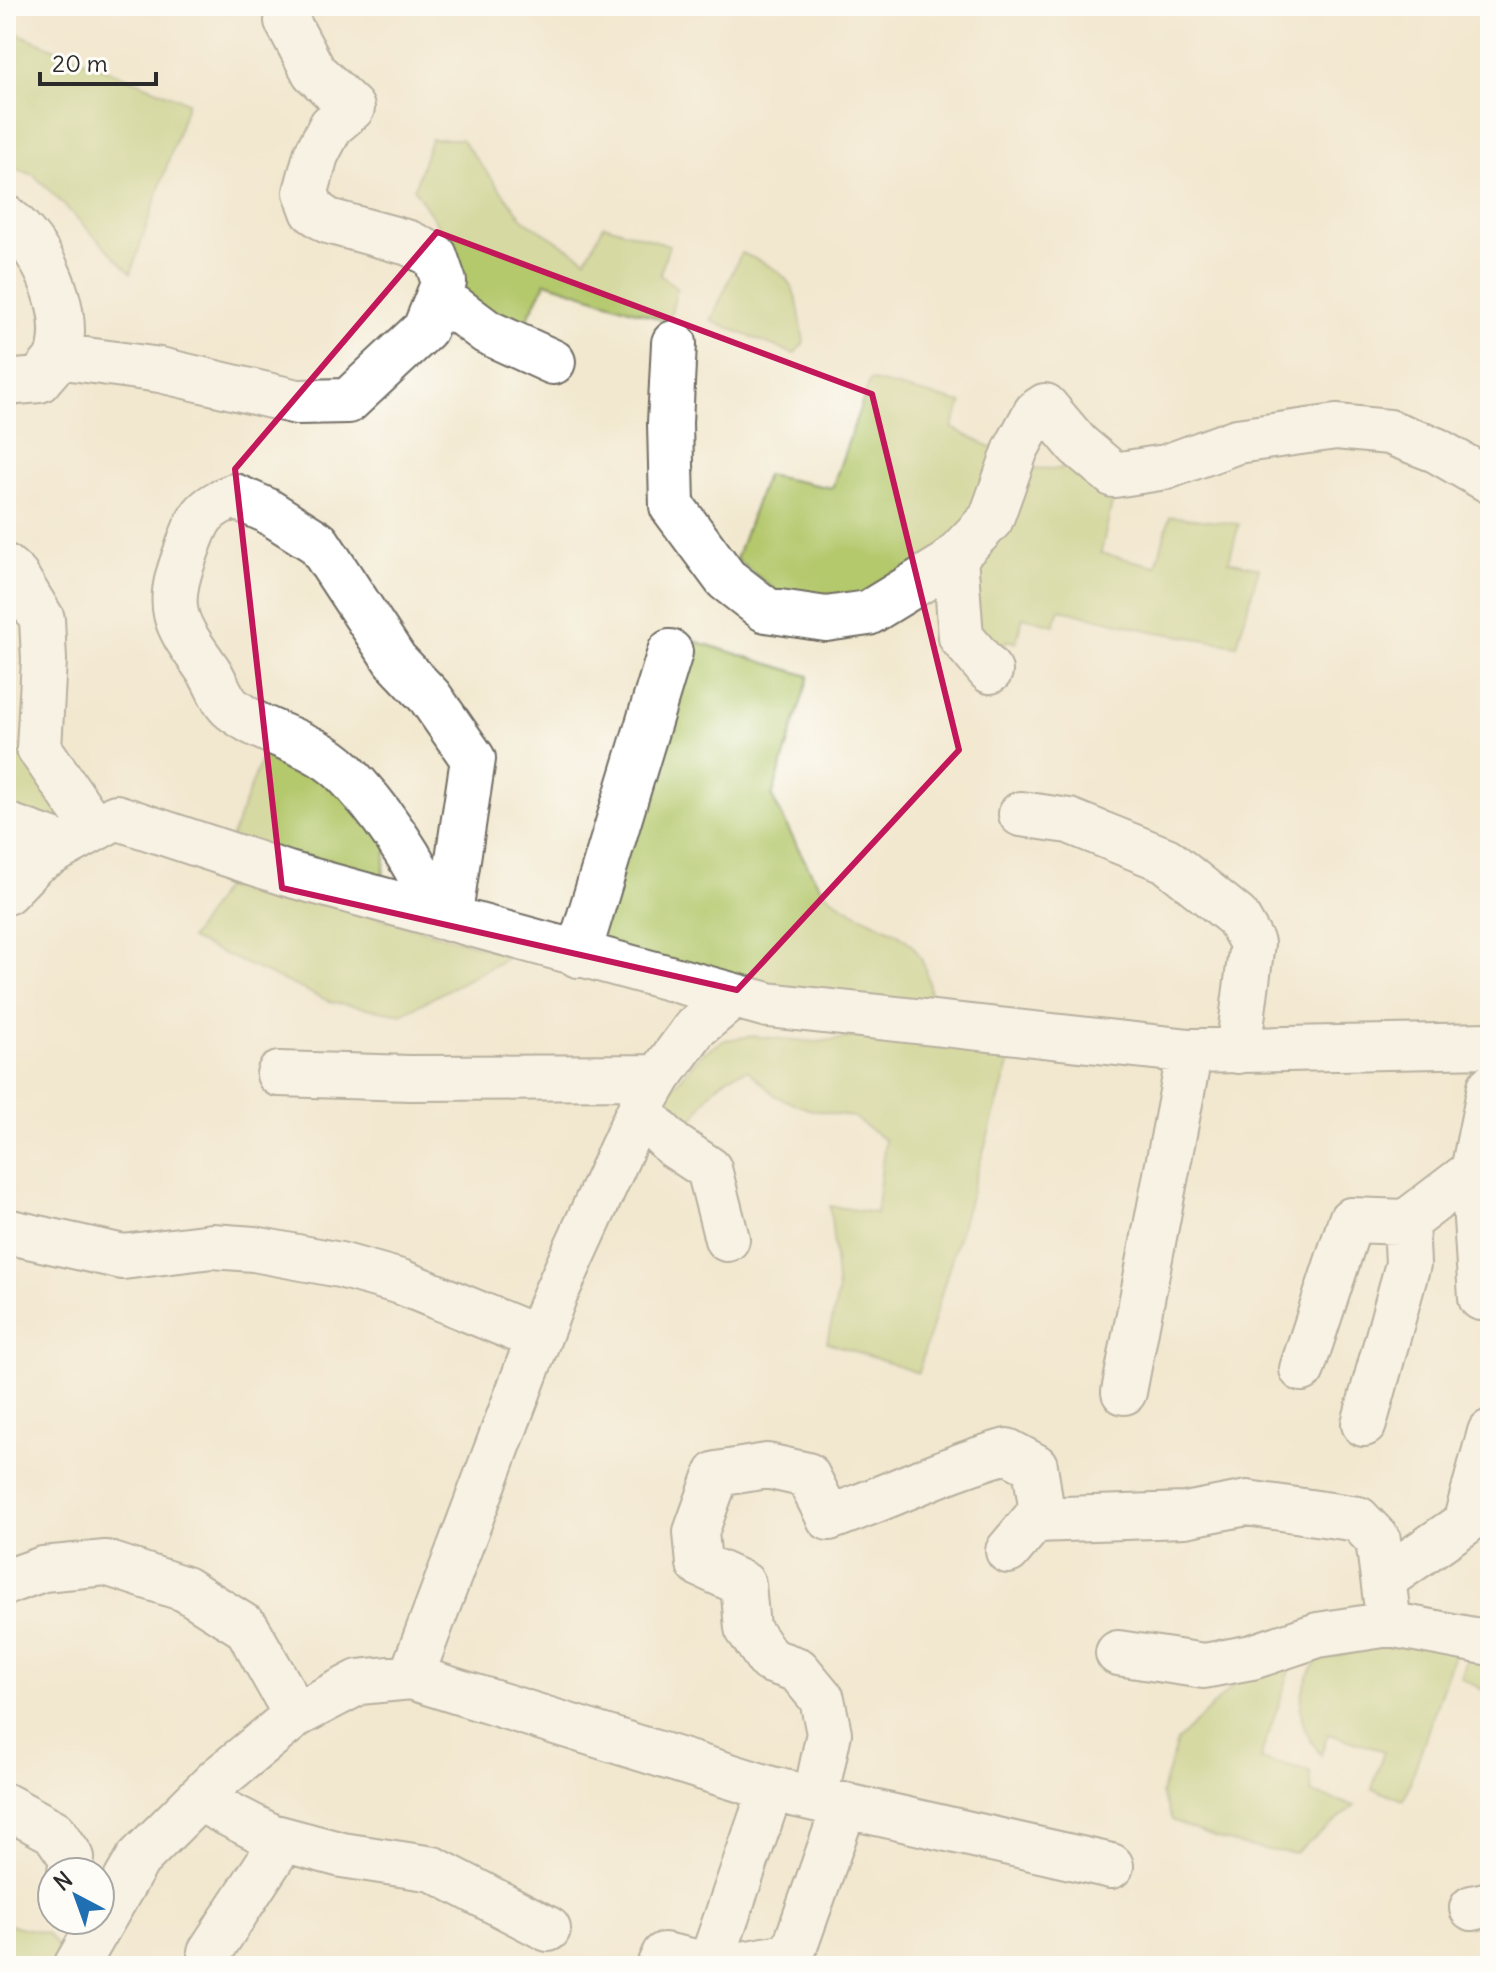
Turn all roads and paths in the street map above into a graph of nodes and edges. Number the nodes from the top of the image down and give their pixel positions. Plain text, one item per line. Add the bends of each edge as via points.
1 (287, 21) dead end
2 (6, 218) edge
3 (440, 297) junction
4 (674, 343) dead end
5 (57, 356) junction
6 (553, 362) dead end
7 (6, 383) edge
8 (1490, 481) edge
9 (955, 557) junction
10 (6, 567) edge
11 (670, 652) dead end
12 (990, 671) dead end
13 (1021, 814) dead end
14 (6, 825) edge
15 (78, 837) junction
16 (6, 892) edge
17 (445, 918) junction
18 (578, 955) junction
19 (731, 998) junction
20 (1490, 1045) edge
21 (1190, 1051) junction
22 (1238, 1051) junction
23 (279, 1074) dead end
24 (1490, 1087) edge
25 (649, 1094) junction
26 (1473, 1171) junction
27 (1406, 1222) junction
28 (6, 1231) edge
29 (727, 1239) dead end
30 (1481, 1298) dead end
31 (538, 1338) junction
32 (1302, 1369) dead end
33 (1124, 1392) dead end
34 (1364, 1424) dead end
35 (1490, 1432) edge
36 (1043, 1520) junction
37 (1008, 1551) dead end
38 (1384, 1579) junction
39 (6, 1582) edge
40 (1389, 1624) junction
41 (1490, 1643) edge
42 (1118, 1653) dead end
43 (411, 1677) junction
44 (296, 1715) junction
45 (771, 1789) junction
46 (199, 1799) junction
47 (830, 1802) junction
48 (6, 1806) edge
49 (283, 1840) junction
50 (71, 1856) edge
51 (1111, 1866) dead end
52 (548, 1929) dead end
53 (76, 1946) edge
54 (210, 1952) dead end
55 (659, 1966) edge
56 (712, 1966) edge
57 (732, 1966) edge

1 - 3 street via 314,72 352,108 331,126 316,155 306,192 313,211 328,221 409,243 435,256 444,282
2 - 5 street via 46,266 62,309
3 - 5 street via 425,329 348,401 297,402 160,370
3 - 6 street via 487,332
4 - 9 street via 672,506 726,579 766,610 826,619 868,613
5 - 7 street via 39,380
8 - 9 street via 1436,450 1389,432 1336,427 1237,441 1166,467 1114,475 1078,445 1045,406 1036,412 1016,449 991,519
9 - 12 street via 961,637
10 - 15 street via 42,619 39,748
11 - 18 street
13 - 22 street via 1069,821 1166,860 1237,917 1252,943
14 - 15 street
15 - 16 street via 35,862
15 - 17 street via 116,817 288,874
17 - 17 street via 418,869 343,771 317,749 231,708 181,632 172,596 210,504 234,496 318,543 374,631 473,759
17 - 18 street
18 - 19 street
19 - 21 street
19 - 25 street via 695,1028
20 - 22 street
21 - 22 street
21 - 33 street
23 - 25 street
24 - 26 street
25 - 29 street via 673,1145 709,1169
25 - 31 street
26 - 27 street
26 - 30 street
27 - 32 street via 1351,1220
27 - 34 street via 1408,1264
28 - 31 street via 123,1257 212,1246 340,1265 401,1282
31 - 43 street
35 - 38 street via 1465,1523
36 - 37 street via 1034,1520
36 - 38 street via 1185,1515 1247,1503 1327,1512 1358,1519 1378,1540
36 - 47 street via 1035,1466 1007,1451 952,1466 829,1518 807,1475 767,1466 717,1474 696,1532 699,1564 743,1584 747,1628 769,1660 798,1670 822,1699 829,1733
38 - 40 street
39 - 44 street via 43,1569 106,1563 185,1589 247,1628
40 - 41 street
40 - 42 street via 1318,1635 1204,1666
43 - 44 street via 359,1682
43 - 45 street
44 - 46 street
45 - 47 street
45 - 56 street
46 - 49 street
46 - 53 street via 138,1859
47 - 51 street
47 - 57 street via 792,1955
48 - 50 street via 54,1832
49 - 52 street via 433,1869
49 - 54 street
55 - 56 street via 664,1955

